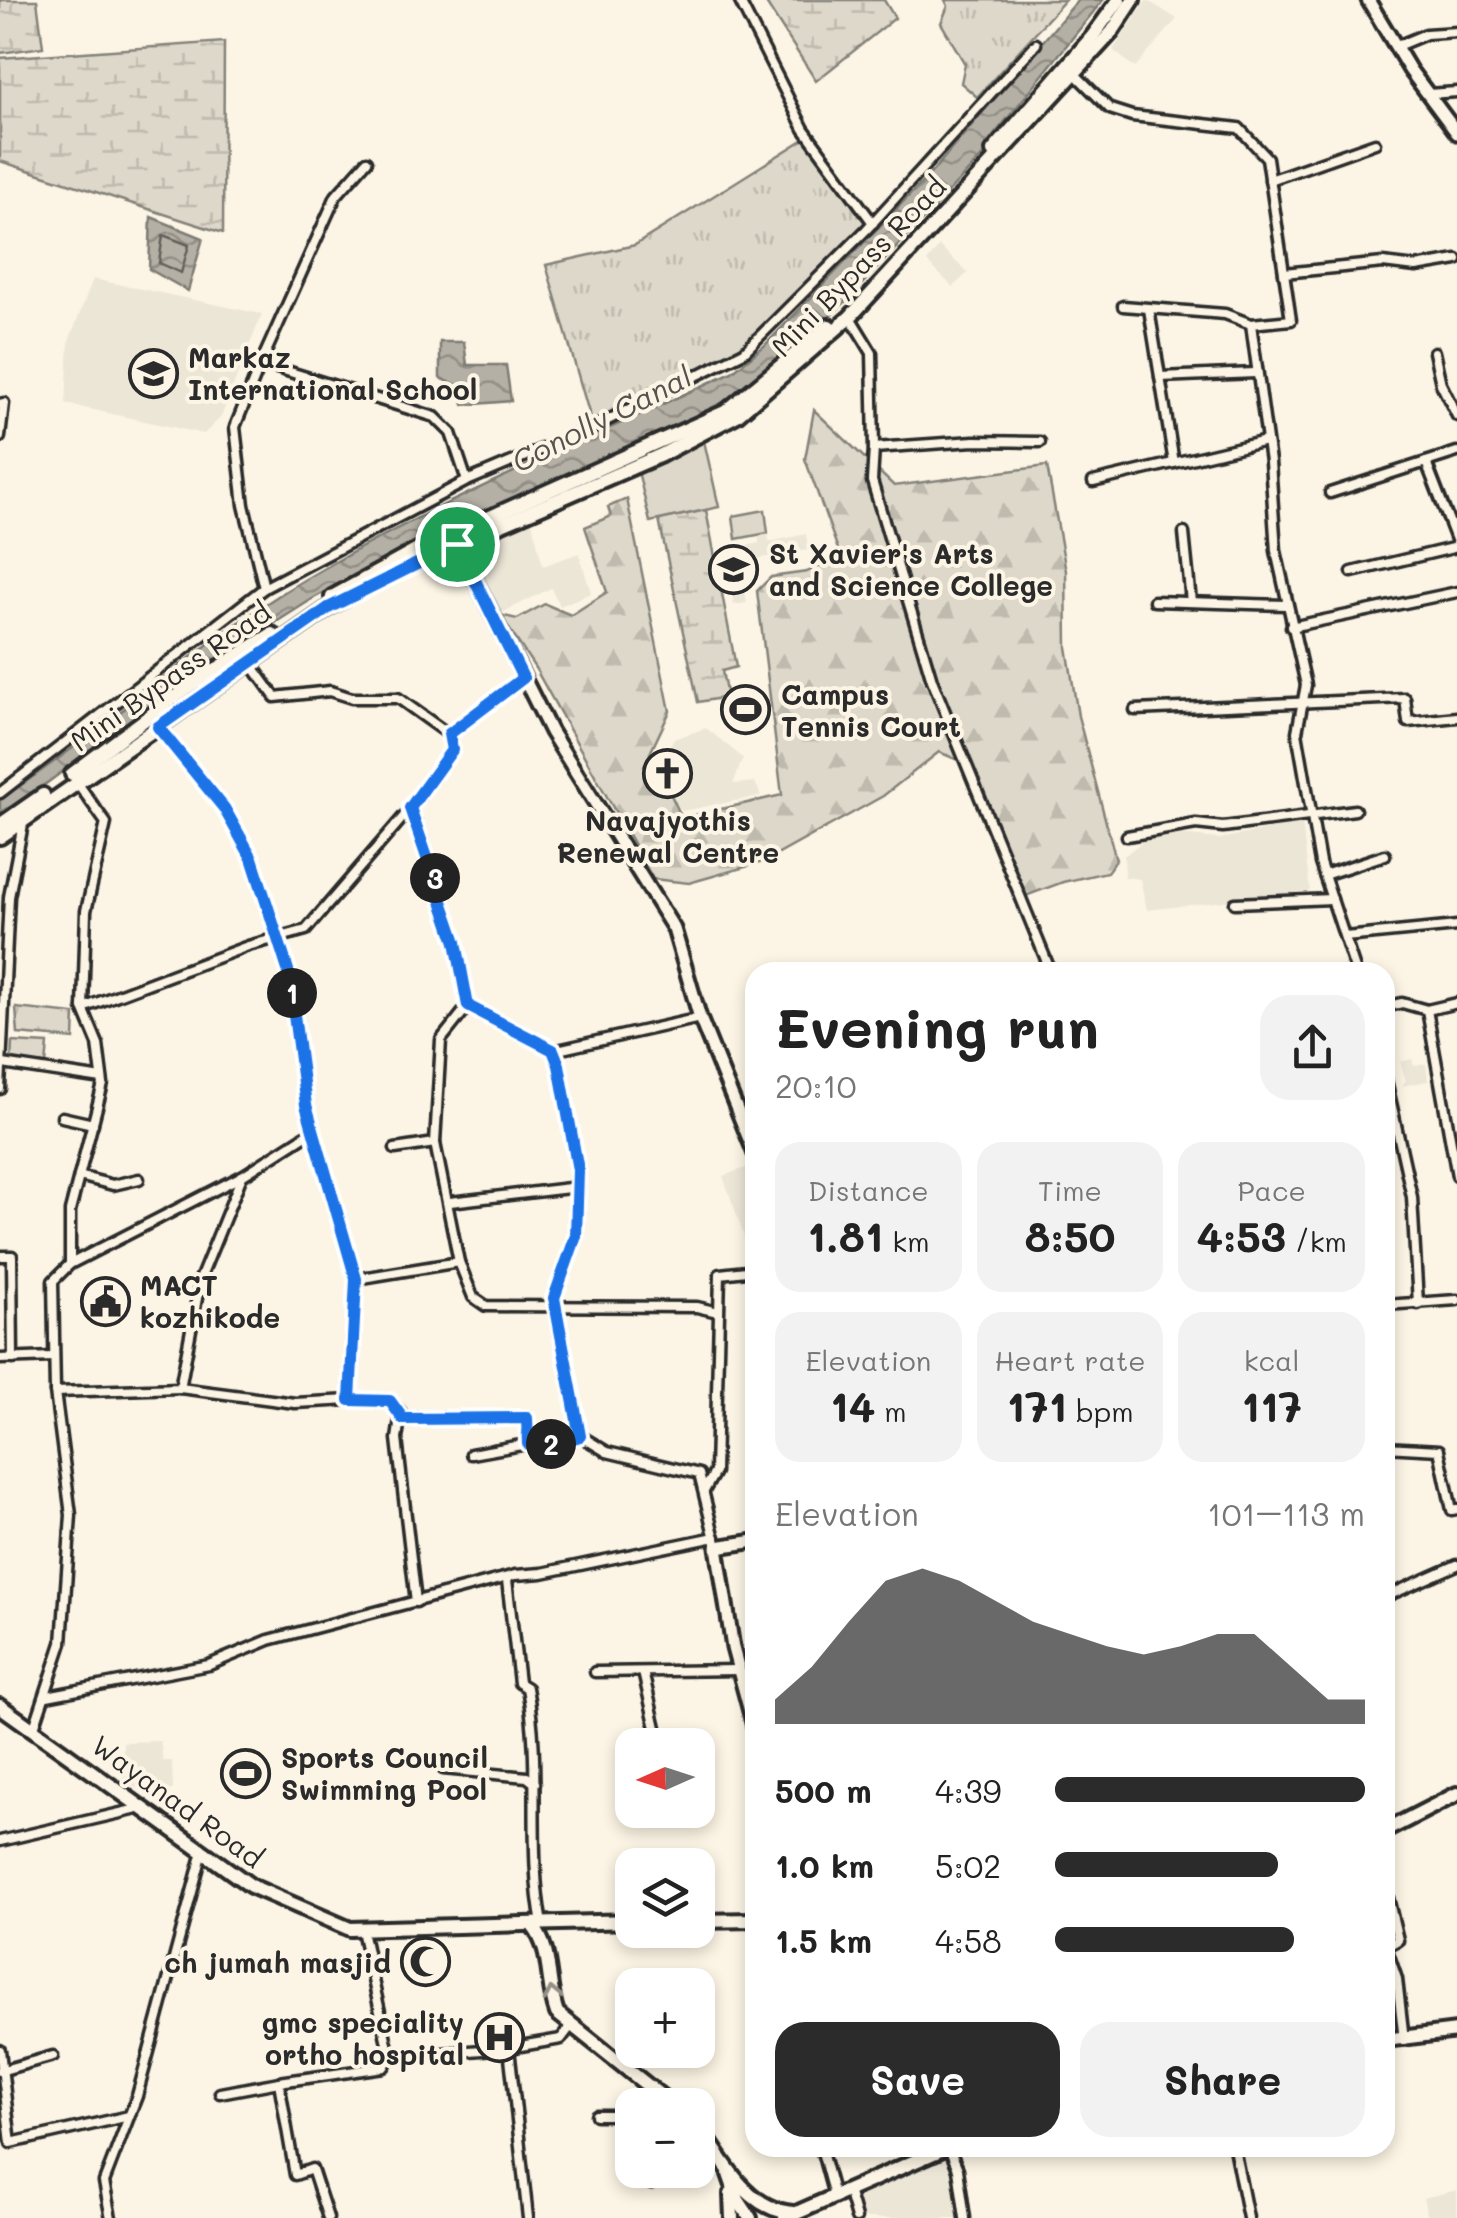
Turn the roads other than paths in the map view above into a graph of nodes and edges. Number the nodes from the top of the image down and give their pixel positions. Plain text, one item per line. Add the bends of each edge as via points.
1 (739, 0) edge
2 (1119, 0) edge
3 (1134, 0) edge
4 (1368, 0) edge
5 (1457, 32) edge
6 (1036, 44) dead end
7 (1396, 46) junction
8 (1069, 70) junction
9 (1457, 92) edge
10 (1428, 94) junction
11 (1457, 133) edge
12 (1375, 142) dead end
13 (367, 160) dead end
14 (1270, 180) junction
15 (873, 223) junction
16 (1457, 260) edge
17 (1284, 273) junction
18 (1123, 306) dead end
19 (1149, 310) junction
20 (850, 317) junction
21 (1251, 324) junction
22 (1434, 352) dead end
23 (261, 363) junction
24 (1255, 373) junction
25 (1160, 378) junction
26 (0, 404) edge
27 (1457, 416) edge
28 (0, 437) edge
29 (1266, 441) junction
30 (1040, 442) dead end
31 (874, 448) junction
32 (1457, 452) edge
33 (1426, 462) junction
34 (1174, 463) junction
35 (467, 481) junction
36 (1093, 482) dead end
37 (1330, 493) dead end
38 (1184, 532) dead end
39 (455, 539) junction
40 (1457, 545) edge
41 (1352, 572) dead end
42 (264, 588) junction
43 (1457, 592) edge
44 (1154, 600) dead end
45 (1191, 602) junction
46 (1286, 604) junction
47 (1291, 627) junction
48 (248, 662) junction
49 (523, 678) junction
50 (1303, 703) junction
51 (1135, 710) dead end
52 (1457, 717) edge
53 (158, 727) junction
54 (449, 734) junction
55 (76, 781) junction
56 (0, 793) edge
57 (410, 808) junction
58 (1355, 810) dead end
59 (1312, 813) junction
60 (24, 819) junction
61 (0, 825) edge
62 (1126, 836) dead end
63 (0, 837) edge
64 (1386, 856) dead end
65 (1324, 876) junction
66 (1332, 899) junction
67 (1236, 903) dead end
68 (1457, 926) edge
69 (1345, 937) junction
70 (278, 938) junction
71 (1047, 962) edge
72 (1353, 962) edge
73 (1457, 1003) edge
74 (1395, 1004) edge
75 (3, 1006) edge
76 (468, 1006) junction
77 (83, 1008) junction
78 (1427, 1010) junction
79 (700, 1018) junction
80 (2, 1045) edge
81 (553, 1050) junction
82 (3, 1064) junction
83 (102, 1079) junction
84 (0, 1089) edge
85 (1457, 1106) edge
86 (1444, 1109) junction
87 (62, 1117) dead end
88 (1395, 1120) edge
89 (92, 1124) junction
90 (745, 1129) edge
91 (314, 1130) junction
92 (436, 1142) junction
93 (395, 1149) dead end
94 (79, 1176) junction
95 (242, 1176) junction
96 (1457, 1176) edge
97 (139, 1180) dead end
98 (578, 1187) junction
99 (450, 1202) junction
100 (0, 1256) edge
101 (460, 1262) junction
102 (70, 1264) junction
103 (745, 1271) edge
104 (356, 1279) junction
105 (1457, 1300) edge
106 (1418, 1304) junction
107 (1395, 1305) edge
108 (556, 1308) junction
109 (718, 1312) junction
110 (53, 1357) junction
111 (13, 1359) junction
112 (0, 1360) edge
113 (180, 1388) junction
114 (55, 1392) junction
115 (350, 1400) junction
116 (400, 1418) junction
117 (580, 1436) junction
118 (528, 1444) junction
119 (1395, 1448) edge
120 (471, 1454) dead end
121 (704, 1491) junction
122 (1457, 1510) edge
123 (745, 1541) edge
124 (716, 1542) junction
125 (1457, 1565) edge
126 (507, 1580) junction
127 (1395, 1593) edge
128 (416, 1602) junction
129 (739, 1670) junction
130 (594, 1672) dead end
131 (644, 1672) junction
132 (745, 1692) edge
133 (47, 1696) junction
134 (3, 1710) edge
135 (34, 1728) junction
136 (656, 1728) edge
137 (443, 1770) dead end
138 (535, 1782) junction
139 (1457, 1794) edge
140 (142, 1808) junction
141 (1395, 1826) edge
142 (0, 1841) edge
143 (202, 1855) junction
144 (715, 1920) edge
145 (745, 1920) edge
146 (615, 1922) edge
147 (564, 1923) junction
148 (537, 1924) junction
149 (362, 1930) junction
150 (546, 1944) junction
151 (1395, 1973) edge
152 (570, 2027) junction
153 (1457, 2031) edge
154 (1395, 2040) edge
155 (1404, 2040) junction
156 (509, 2048) junction
157 (0, 2050) edge
158 (54, 2056) dead end
159 (390, 2057) junction
160 (1, 2070) edge
161 (279, 2082) junction
162 (650, 2088) edge
163 (220, 2093) dead end
164 (596, 2115) dead end
165 (615, 2115) edge
166 (129, 2116) junction
167 (715, 2149) edge
168 (823, 2157) edge
169 (926, 2157) edge
170 (952, 2157) edge
171 (1236, 2157) edge
172 (727, 2167) junction
173 (848, 2190) junction
174 (834, 2196) junction
175 (790, 2216) edge
176 (111, 2218) edge
177 (328, 2218) edge
178 (528, 2218) edge
179 (732, 2218) edge
180 (750, 2218) edge
181 (856, 2218) edge
182 (965, 2218) edge
183 (1248, 2218) edge

1 - 15 street via 804,130
2 - 8 main road, Mini Bypass Road
3 - 8 main road, Mini Bypass Road
4 - 7 street
5 - 7 street
6 - 15 street
7 - 10 street
8 - 14 street via 1121,113 1239,128 1267,158
8 - 20 main road, Mini Bypass Road
8 - 39 main road, Mini Bypass Road via 908,248 788,363 725,412
9 - 10 street
10 - 11 street
12 - 14 street
13 - 23 street via 336,196
14 - 17 street
15 - 35 street via 744,352
16 - 17 street
17 - 21 street via 1291,320
18 - 19 street
19 - 21 street via 1225,314
19 - 25 street
20 - 31 street via 872,353
20 - 39 main road, Mini Bypass Road via 737,416 661,455
21 - 24 street
22 - 27 street
23 - 35 street via 435,417 451,433
23 - 42 street via 236,428 244,505
24 - 25 street
24 - 29 street
25 - 34 street
26 - 28 street
29 - 34 street
29 - 46 street
30 - 31 street
31 - 71 street via 872,481 926,663
32 - 33 street
33 - 37 street
33 - 40 street
34 - 36 street
35 - 42 street
38 - 45 street
39 - 48 main road, Mini Bypass Road via 330,607
39 - 49 street
39 - 61 main road, Mini Bypass Road via 356,581 187,688
40 - 41 street
42 - 56 street
43 - 47 street
44 - 45 street
45 - 46 street
46 - 47 street
47 - 50 street via 1306,685
48 - 53 main road, Mini Bypass Road
48 - 54 street via 275,698 330,691 398,698
49 - 54 street
49 - 79 street via 590,800 674,928
50 - 51 street
50 - 52 street via 1405,698 1408,722
50 - 59 street via 1298,732
53 - 55 main road, Mini Bypass Road
53 - 70 street via 224,808 252,858
54 - 57 street via 452,750
55 - 60 main road, Mini Bypass Road
55 - 77 street via 106,824 86,911
57 - 70 street via 306,930
57 - 76 street via 456,942
58 - 59 street
59 - 62 street
59 - 65 street
60 - 63 main road, Mini Bypass Road
60 - 75 street via 9,896
64 - 65 street
65 - 66 street
66 - 67 street
66 - 69 street
68 - 69 street
69 - 72 street
70 - 77 street
70 - 91 street
73 - 78 street
74 - 78 street
75 - 80 street
76 - 81 street
76 - 92 street via 441,1040
77 - 83 street via 98,1044
78 - 86 street
79 - 81 street
79 - 90 street
80 - 82 street
81 - 98 street
82 - 83 street
82 - 84 street
83 - 89 street
85 - 86 street
86 - 96 street
87 - 89 street
88 - 106 street via 1412,1197
89 - 94 street
91 - 95 street
91 - 104 street
92 - 93 street
92 - 99 street
94 - 97 street via 113,1185
94 - 102 street via 70,1211
95 - 102 street
95 - 113 street via 200,1277
98 - 99 street
98 - 108 street via 576,1236
99 - 101 street
100 - 111 street via 12,1256
101 - 104 street
101 - 108 street via 473,1297 486,1306
102 - 110 street via 52,1281
103 - 109 street via 720,1274
104 - 115 street
105 - 106 street
106 - 107 street
108 - 109 street
108 - 117 street
109 - 121 street via 715,1472
110 - 111 street
110 - 114 street
111 - 112 street
113 - 114 street
113 - 115 street via 295,1403
114 - 133 street via 71,1515 62,1643
115 - 116 street via 390,1401
116 - 118 street via 527,1418
116 - 128 street
117 - 118 street
117 - 121 street via 607,1452 699,1474
118 - 120 street
119 - 122 street via 1439,1450
121 - 124 street
123 - 124 street
124 - 126 street
124 - 129 street
125 - 127 street
126 - 128 street
126 - 138 street via 518,1683 528,1688 536,1733
128 - 133 street via 270,1640 209,1665
129 - 131 street
129 - 132 street
130 - 131 street
131 - 136 street
133 - 135 street
134 - 135 main road, Wayanad Road
135 - 140 main road, Wayanad Road
137 - 138 street
138 - 148 street
139 - 141 main road
140 - 142 street
140 - 143 main road, Wayanad Road
143 - 149 main road, Wayanad Road via 251,1886
143 - 166 street
144 - 145 main road
146 - 147 main road, Wayanad Road
147 - 148 main road, Wayanad Road
147 - 150 main road
148 - 149 main road, Wayanad Road
148 - 150 main road
149 - 159 street
152 -> 150 main road via 550,1994
151 - 155 street
152 - 156 street via 560,2039
152 - 162 main road
153 - 155 main road
154 - 155 main road
156 - 159 street
156 - 178 street
157 - 160 street
158 - 160 street
159 - 161 street via 384,2067
160 - 166 street via 11,2143
161 - 163 street
161 - 177 street via 294,2174 312,2169
164 - 165 street
166 - 176 street via 104,2182
167 - 172 main road
168 - 174 street
169 - 173 main road
170 - 182 street
171 - 183 street
172 - 175 main road via 758,2204
172 - 179 main road
172 - 180 main road
173 - 174 main road
173 - 181 street
174 - 175 main road

